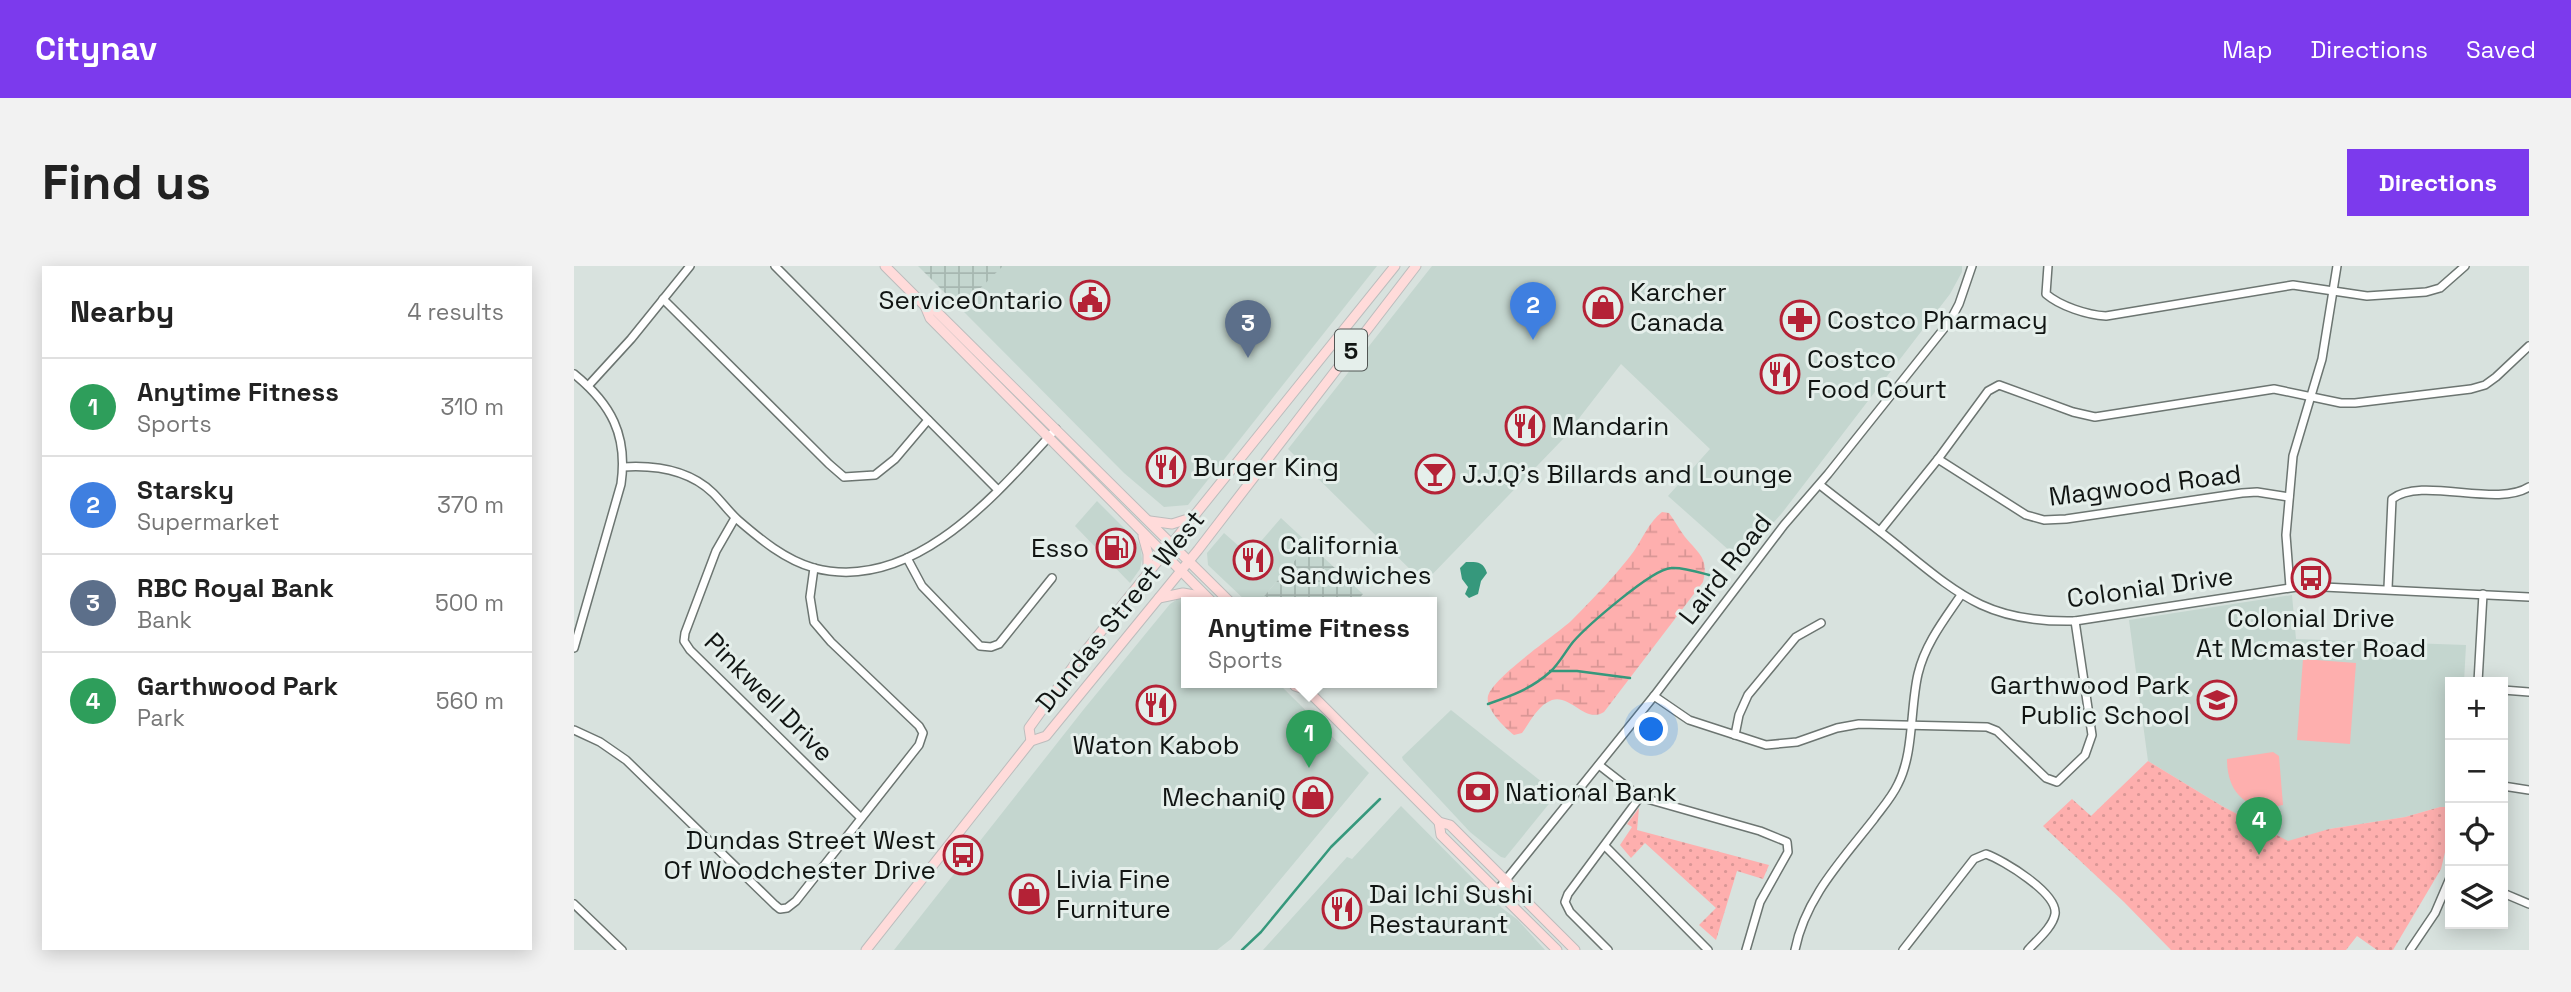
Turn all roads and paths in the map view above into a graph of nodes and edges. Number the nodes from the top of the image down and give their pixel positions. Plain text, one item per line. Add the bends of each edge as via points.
1 (690, 266) edge
2 (775, 266) edge
3 (885, 266) edge
4 (1395, 266) edge
5 (1972, 266) edge
6 (2048, 266) edge
7 (2337, 266) edge
8 (2465, 266) edge
9 (1412, 268) edge
10 (2334, 292) junction
11 (663, 299) junction
12 (925, 306) junction
13 (2529, 346) edge
14 (574, 374) edge
15 (588, 386) junction
16 (2311, 396) junction
17 (928, 420) junction
18 (1056, 429) junction
19 (1048, 438) junction
20 (1938, 459) junction
21 (623, 467) junction
22 (1820, 485) junction
23 (2529, 486) edge
24 (998, 490) junction
25 (2289, 496) junction
26 (1196, 516) junction
27 (735, 518) junction
28 (1149, 521) junction
29 (1141, 531) junction
30 (1880, 531) junction
31 (1172, 545) junction
32 (1165, 554) junction
33 (907, 558) junction
34 (1189, 561) junction
35 (814, 568) junction
36 (1181, 571) junction
37 (1148, 575) junction
38 (1052, 578) dead end
39 (2290, 587) junction
40 (2388, 589) junction
41 (2483, 594) junction
42 (1962, 595) junction
43 (1201, 597) edge
44 (1208, 597) edge
45 (1225, 597) edge
46 (2529, 597) edge
47 (1159, 598) junction
48 (2075, 621) junction
49 (1821, 622) dead end
50 (574, 648) edge
51 (2478, 677) edge
52 (1308, 688) edge
53 (2508, 690) edge
54 (2529, 692) edge
55 (1654, 696) junction
56 (1910, 724) junction
57 (574, 730) edge
58 (1735, 735) junction
59 (1031, 741) junction
60 (1600, 765) junction
61 (2508, 787) edge
62 (2529, 790) edge
63 (1640, 797) junction
64 (860, 818) junction
65 (1439, 822) junction
66 (1605, 846) junction
67 (1505, 881) junction
68 (2445, 890) edge
69 (1497, 891) junction
70 (2508, 895) edge
71 (574, 904) edge
72 (2529, 904) edge
73 (622, 950) edge
74 (866, 950) edge
75 (1557, 950) edge
76 (1574, 950) edge
77 (1608, 950) edge
78 (1709, 950) edge
79 (1746, 950) edge
80 (1795, 950) edge
81 (1903, 950) edge
82 (2028, 950) edge
83 (2410, 950) edge

1 - 11 street
2 - 17 street
3 - 12 main road
4 - 26 main road, Dundas Street West / 5
5 - 22 street, Laird Road via 1950,321
6 - 10 street via 2046,294 2097,316 2293,285
7 - 10 street
8 - 10 street via 2440,288 2426,292 2375,296
9 - 34 main road, Dundas Street West / 5
10 - 16 street
11 - 15 street
11 - 17 street via 844,477 875,475
12 - 18 main road via 936,310
12 - 19 main road via 930,318
13 - 16 street via 2496,377 2472,389 2348,403
14 - 15 street
15 - 21 street via 614,420
16 - 20 street via 2266,390 2095,417 1999,385 1988,391
16 - 25 street via 2295,446
17 - 24 street
18 - 19 street
18 - 28 main road
19 - 24 street
19 - 29 main road
20 - 25 street, Magwood Road via 2026,515 2044,520 2257,492
20 - 30 street
21 - 27 street via 646,466 686,475 711,491
21 - 50 street
22 - 30 street, Colonial Drive
22 - 55 street, Laird Road via 1784,525
23 - 40 street via 2513,493 2439,491 2399,494 2392,499
24 - 33 street via 964,524
25 - 39 street
26 - 28 main road via 1171,524
26 - 31 main road, Dundas Street West / 5
27 - 35 street via 774,550
27 - 64 street, Pinkwell Drive via 716,551 684,641
28 - 31 main road
29 - 32 main road
29 - 37 main road
30 - 42 street, Colonial Drive
31 - 32 main road, Dundas Street West
31 - 34 main road
32 - 36 main road
32 - 37 main road, Dundas Street West
33 - 35 street via 854,571
33 - 38 street via 922,586 985,647 999,644
34 - 36 main road, Dundas Street West
34 - 45 main road
35 - 64 street via 810,597 814,622 923,733 919,745
36 - 44 main road
36 - 47 main road, Dundas Street West
37 - 59 main road, Dundas Street West via 1029,728
39 - 40 street, Colonial Drive
39 - 48 street, Colonial Drive
40 - 41 street, Colonial Drive
41 - 46 street, Colonial Drive
41 - 51 street
42 - 48 street, Colonial Drive via 2021,618
42 - 56 street via 1922,659
43 - 47 main road via 1183,593
47 - 59 main road, Dundas Street West via 1046,736
48 - 56 street via 2092,735 2085,755 2057,782 2046,778 1991,728
49 - 58 street via 1796,636 1748,695
52 - 65 main road
53 - 54 street
55 - 58 street via 1689,720
55 - 60 street, Laird Road
56 - 58 street via 1859,724 1780,746
56 - 80 street via 1899,783 1817,892 1798,932
57 - 64 street via 626,760 780,909 796,901
59 - 74 main road, Dundas Street West
60 - 63 street
60 - 67 street, Laird Road
61 - 62 street
63 - 66 street
63 - 79 street via 1787,842 1788,852 1760,902
65 - 67 main road via 1450,825
65 - 69 main road via 1441,835
66 - 77 street via 1565,902
66 - 78 street
67 - 69 street, Laird Road
67 - 76 main road
68 - 83 street
69 - 75 main road
70 - 72 street
71 - 73 street
81 - 82 street via 1974,859 1986,854 2028,879 2054,906 2051,922

